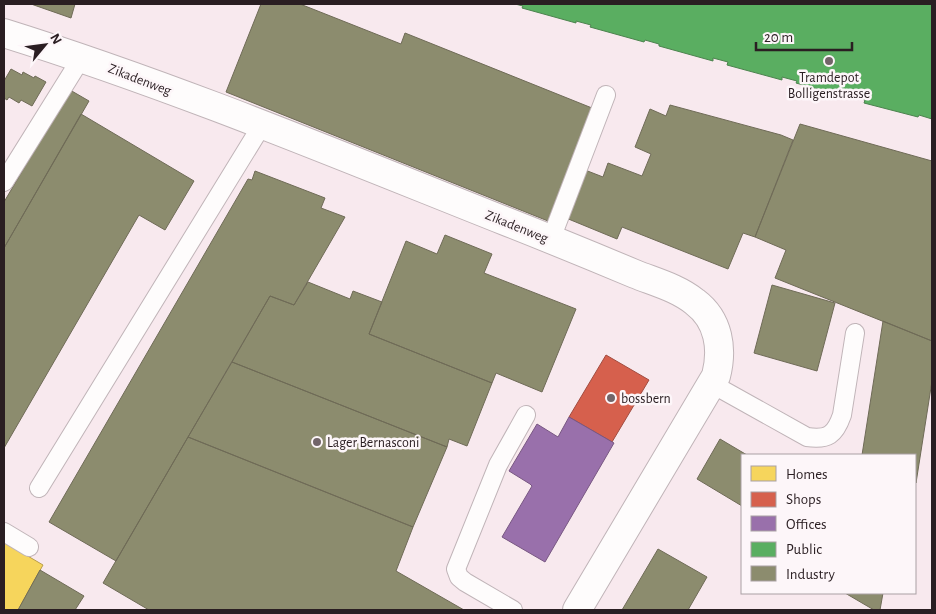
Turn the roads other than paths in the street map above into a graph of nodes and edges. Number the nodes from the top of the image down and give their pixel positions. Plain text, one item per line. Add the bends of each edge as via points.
1 (4, 33) edge
2 (82, 57) junction
3 (606, 95) dead end
4 (262, 125) junction
5 (4, 182) edge
6 (550, 239) junction
7 (855, 333) dead end
8 (712, 384) junction
9 (526, 415) dead end
10 (38, 488) dead end
11 (4, 532) edge
12 (29, 548) dead end
13 (514, 610) edge
14 (577, 610) edge

1 - 2 street, Zikadenweg
2 - 4 street, Zikadenweg
2 - 5 lane
3 - 6 lane
4 - 6 street, Zikadenweg
4 - 10 lane
6 - 8 street, Zikadenweg via 697,303 713,324 719,343 720,357
7 - 8 lane via 842,415 838,427 829,436 807,437
8 - 14 street, Zikadenweg
9 - 13 lane via 498,465 456,569 465,582
11 - 12 lane

